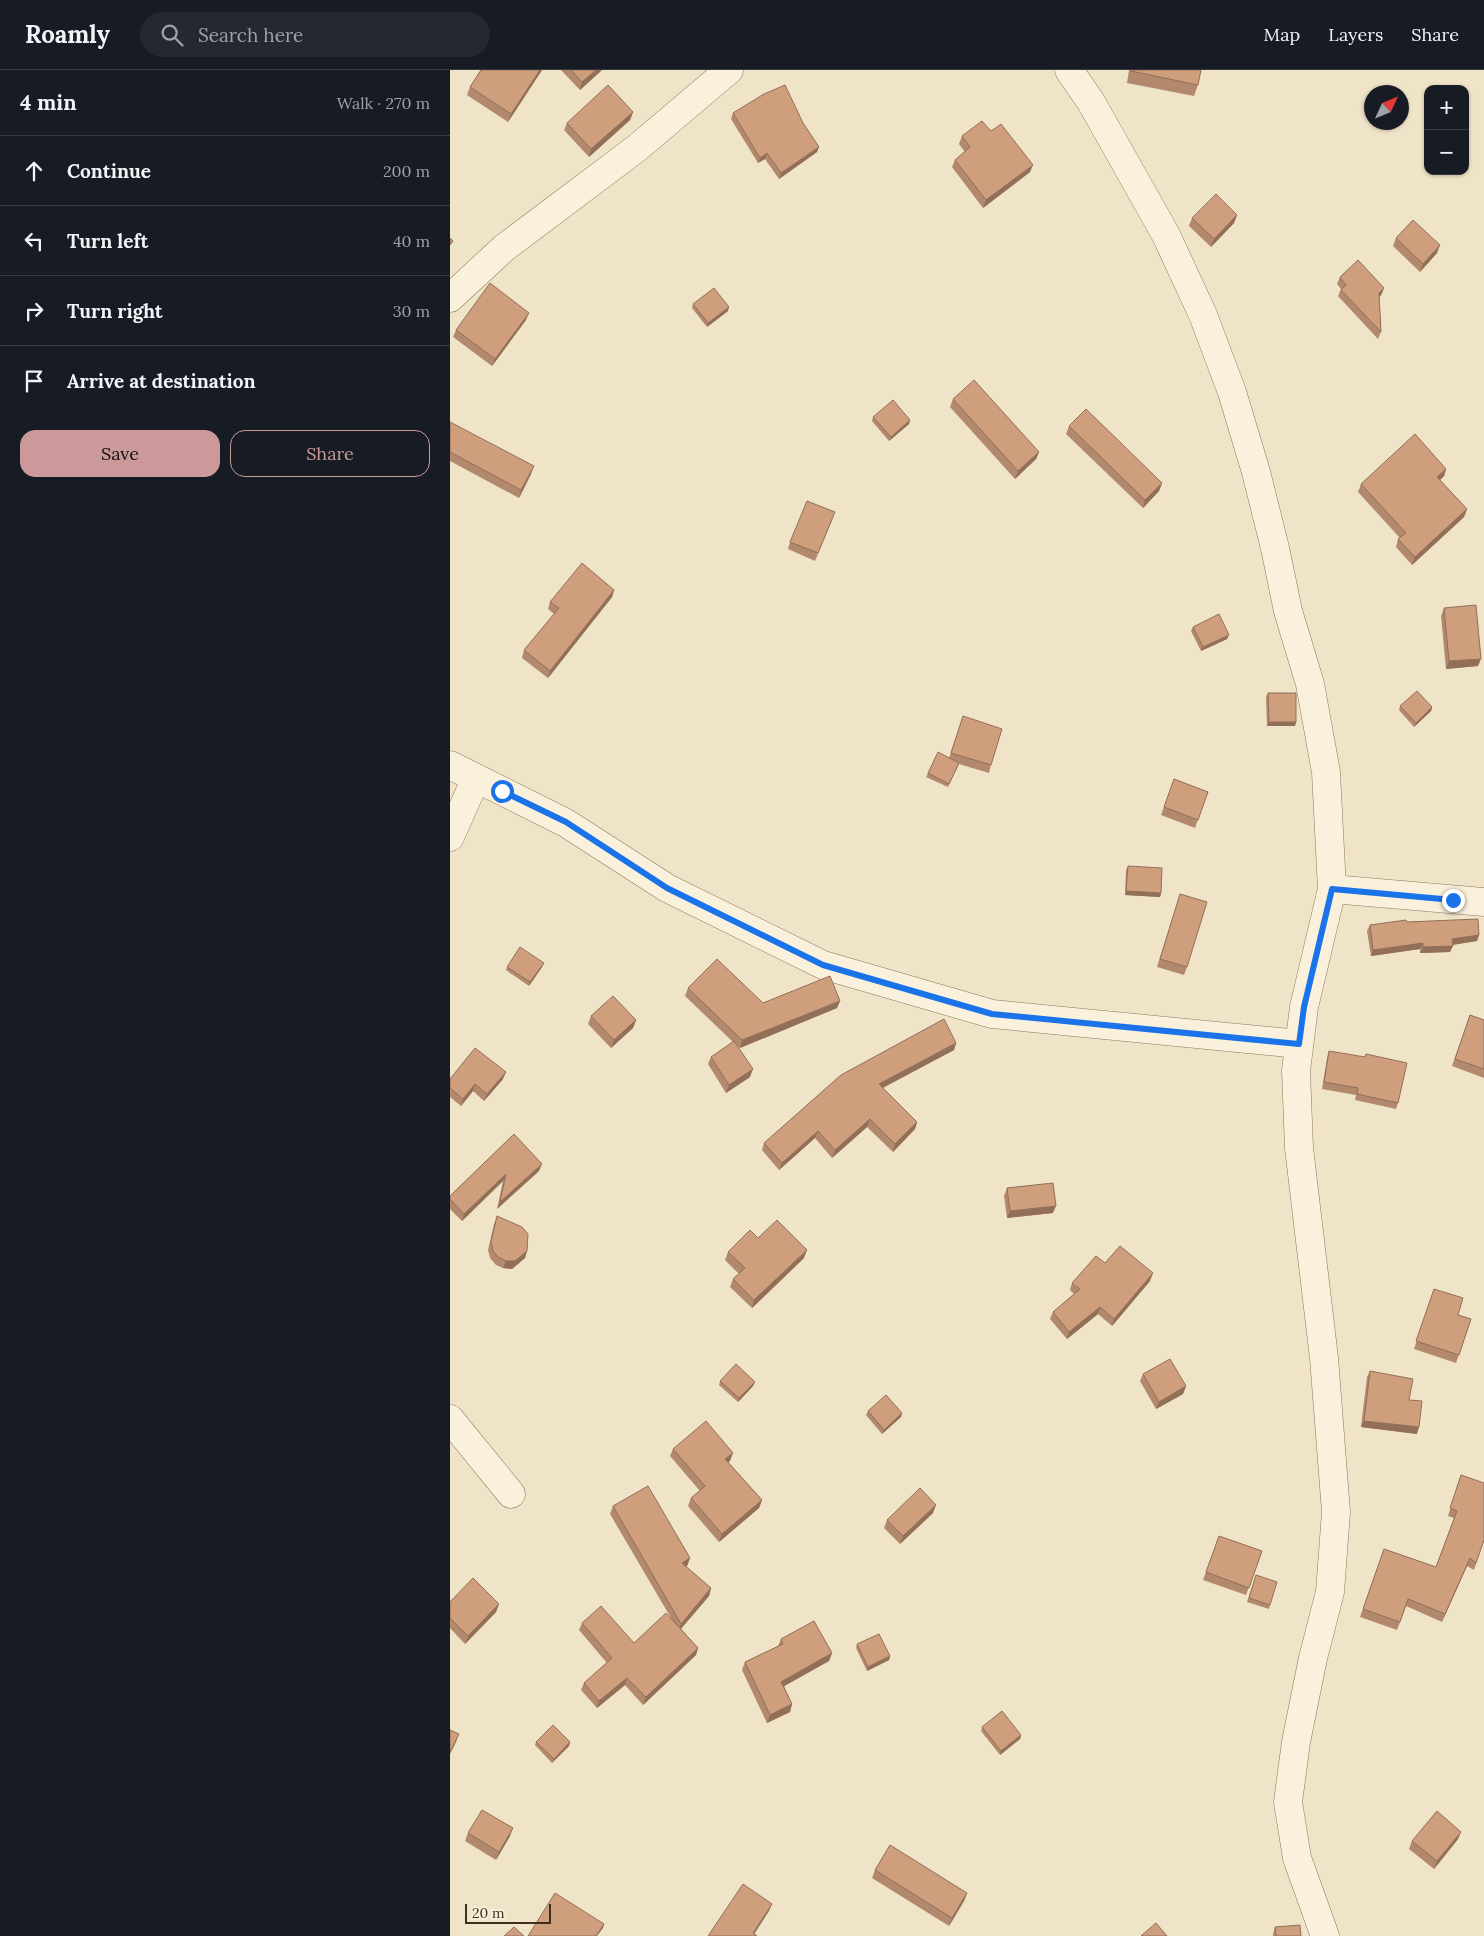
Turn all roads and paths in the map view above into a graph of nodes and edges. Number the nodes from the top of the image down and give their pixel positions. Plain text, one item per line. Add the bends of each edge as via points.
1 (729, 70) edge
2 (1069, 70) edge
3 (450, 298) edge
4 (450, 765) edge
5 (476, 778) junction
6 (450, 837) edge
7 (1332, 889) junction
8 (1484, 902) edge
9 (1299, 1044) junction
10 (450, 1419) edge
11 (511, 1494) dead end
12 (1325, 1936) edge

1 - 3 street via 637,148 504,248
2 - 7 street via 1091,102 1166,235 1203,315 1232,392 1256,472 1288,612 1310,684 1326,772
4 - 5 street
5 - 6 street
5 - 9 street via 566,822 667,888 823,965 992,1014
7 - 8 street
7 - 9 street via 1304,1007
9 - 12 street via 1296,1071 1299,1148 1324,1358 1336,1512 1330,1592 1296,1742 1288,1802 1297,1858
10 - 11 street

